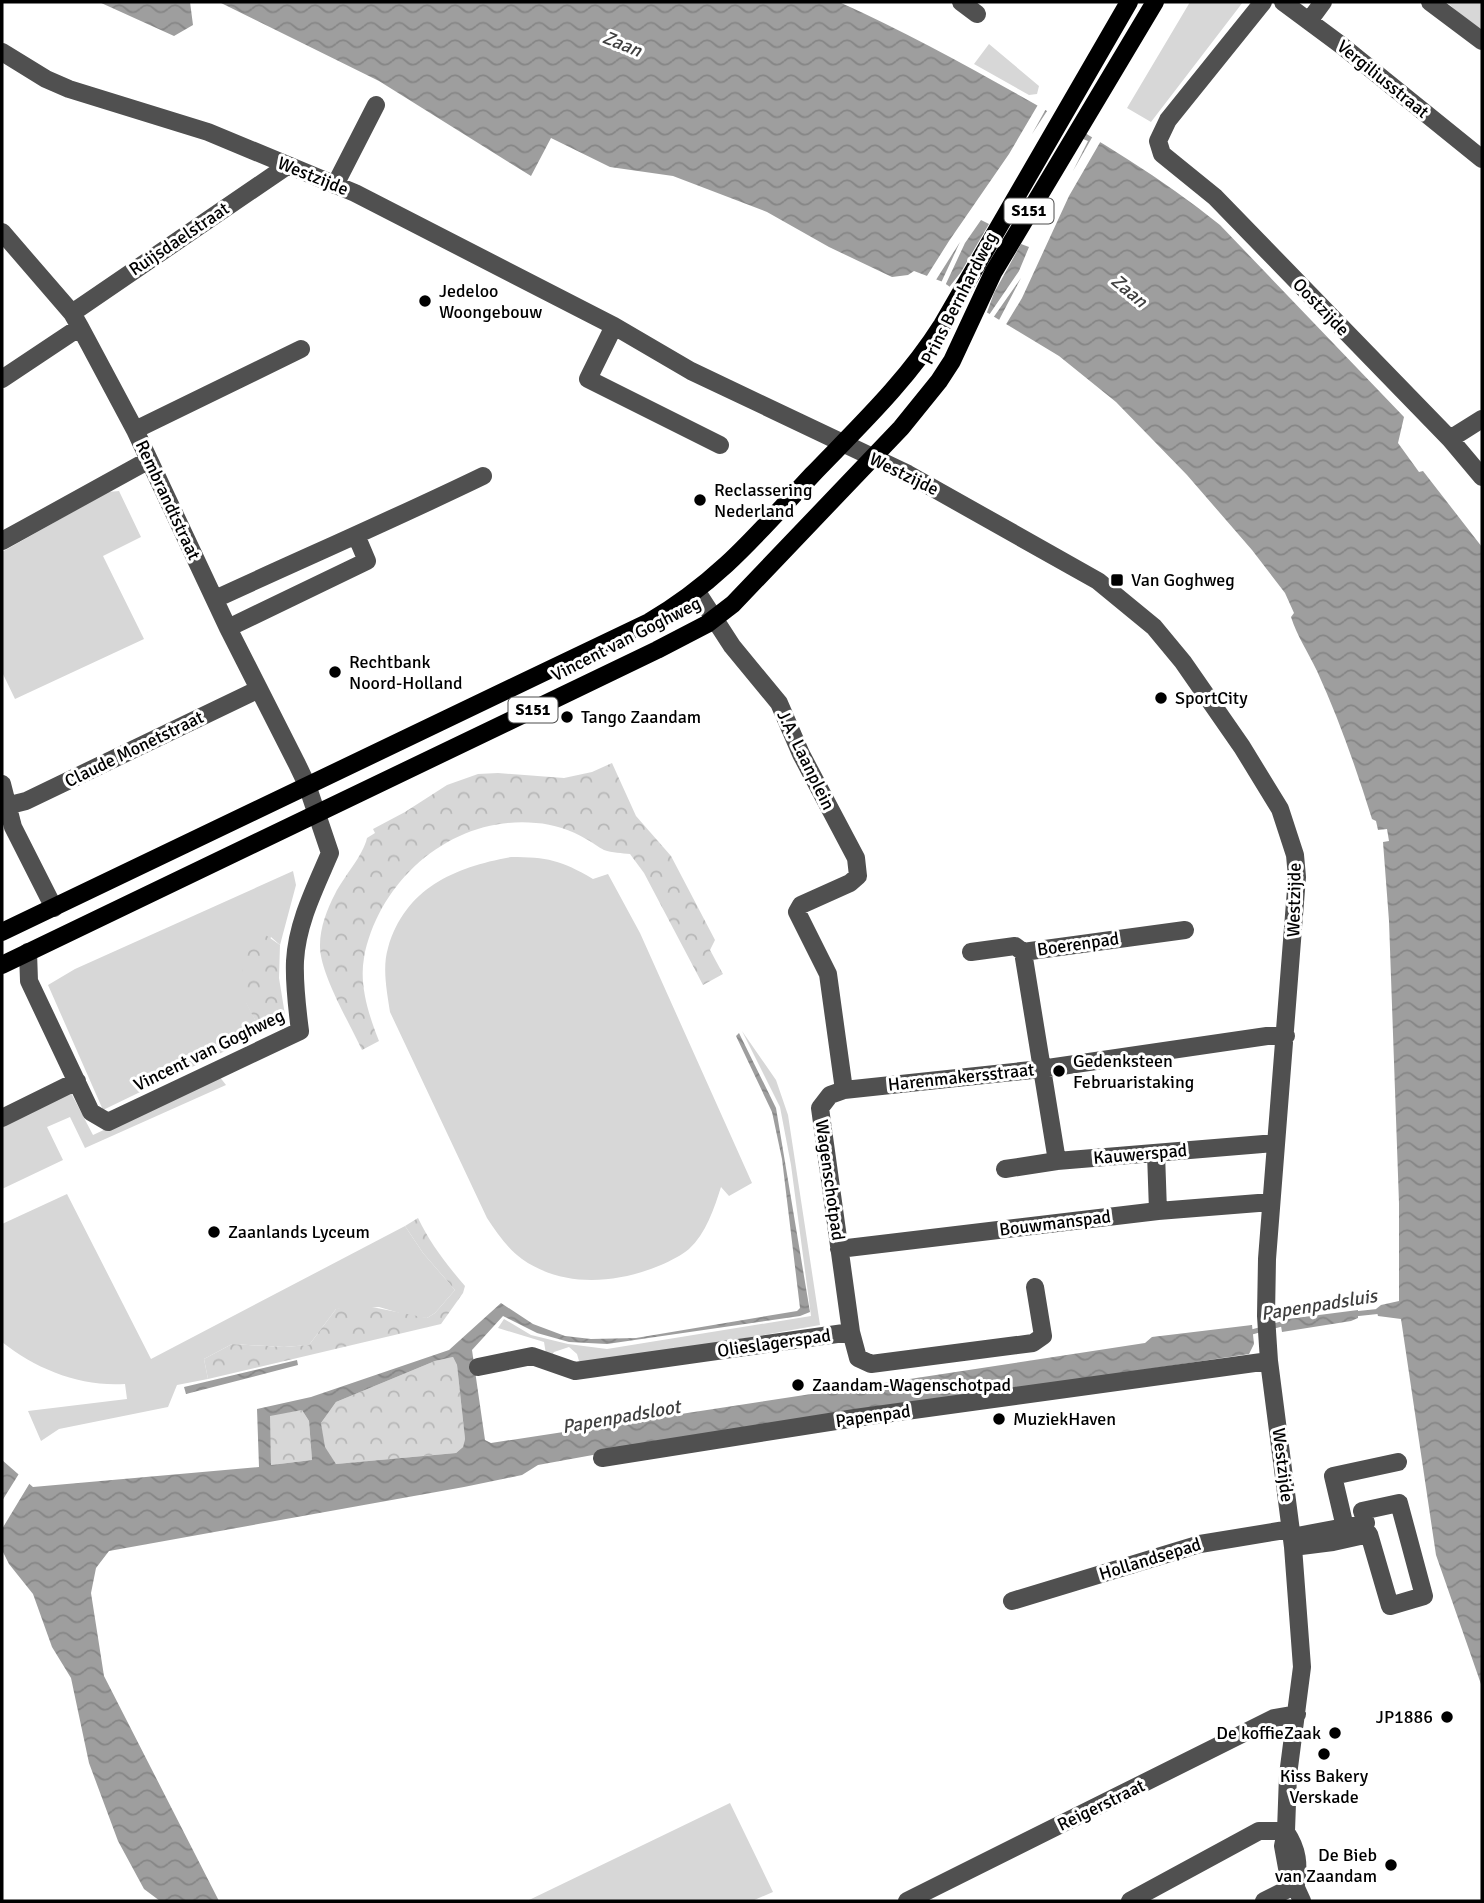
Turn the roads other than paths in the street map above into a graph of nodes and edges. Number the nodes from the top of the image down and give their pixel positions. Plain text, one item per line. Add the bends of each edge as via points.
1 (961, 2) edge
2 (1129, 2) edge
3 (1154, 2) edge
4 (1263, 2) edge
5 (1283, 2) edge
6 (1323, 2) edge
7 (1430, 2) edge
8 (977, 14) dead end
9 (1309, 21) junction
10 (1482, 41) edge
11 (2, 52) edge
12 (376, 105) dead end
13 (1482, 159) edge
14 (287, 166) junction
15 (335, 185) junction
16 (2, 232) edge
17 (76, 320) junction
18 (614, 326) junction
19 (301, 349) dead end
20 (2, 379) edge
21 (1482, 419) edge
22 (135, 430) junction
23 (1450, 439) junction
24 (720, 445) dead end
25 (844, 445) junction
26 (871, 458) junction
27 (149, 460) junction
28 (483, 476) dead end
29 (1482, 477) edge
30 (356, 535) junction
31 (2, 541) edge
32 (697, 592) junction
33 (215, 599) junction
34 (714, 618) junction
35 (228, 628) junction
36 (259, 689) junction
37 (2, 784) edge
38 (307, 785) junction
39 (4, 806) edge
40 (317, 814) junction
41 (54, 908) junction
42 (1185, 930) dead end
43 (2, 932) edge
44 (971, 952) dead end
45 (1023, 952) junction
46 (28, 953) junction
47 (2, 965) edge
48 (1286, 1036) junction
49 (1041, 1069) junction
50 (77, 1082) junction
51 (844, 1090) junction
52 (2, 1118) edge
53 (1275, 1143) junction
54 (1156, 1153) junction
55 (1057, 1161) junction
56 (1005, 1169) dead end
57 (1271, 1202) junction
58 (1158, 1211) junction
59 (839, 1249) junction
60 (1035, 1287) dead end
61 (851, 1332) junction
62 (1269, 1361) junction
63 (478, 1367) dead end
64 (602, 1458) dead end
65 (1398, 1462) dead end
66 (1345, 1527) junction
67 (1292, 1537) junction
68 (1012, 1601) dead end
69 (1297, 1714) junction
70 (1286, 1831) junction
71 (1299, 1893) edge
72 (907, 1901) edge
73 (1130, 1901) edge
74 (1264, 1901) edge

1 - 8 street
2 - 25 main road, Prins Bernhardweg / S151 via 942,325 889,397
3 - 26 main road, Prins Bernhardweg / S151 via 993,272 952,361 915,412
4 - 23 street, Oostzijde via 1168,120 1158,141 1162,154 1215,197
5 - 9 street, Vergiliusstraat
6 - 9 street
7 - 10 street
9 - 13 street, Vergiliusstraat
11 - 14 street, Westzijde via 69,89 208,132
12 - 15 street
14 - 15 street, Westzijde
14 - 17 street, Ruijsdaelstraat
15 - 18 street, Westzijde
16 - 17 street, Rembrandtstraat
17 - 20 street, Ruijsdaelstraat
17 - 22 street, Rembrandtstraat
18 - 24 street via 588,379
18 - 25 street, Westzijde via 691,371
19 - 22 street
21 - 23 street
22 - 27 street, Rembrandtstraat
23 - 29 street, Oostzijde
25 - 26 street, Westzijde
25 - 32 main road, Vincent van Goghweg / S151 via 731,563
26 - 34 main road, Vincent van Goghweg / S151 via 743,595
26 - 48 street, Westzijde via 908,474 1098,581 1154,627 1183,662 1269,788 1292,843 1297,877
27 - 31 street
27 - 33 street, Rembrandtstraat
28 - 30 street
30 - 33 street
30 - 35 street via 367,561
32 - 34 street, J.A. Laanplein
32 - 38 main road, Vincent van Goghweg / S151 via 649,622
33 - 35 street, Rembrandtstraat
34 - 40 main road, Vincent van Goghweg / S151
34 - 51 street, J.A. Laanplein via 779,703 856,859 858,876 801,905 797,912 828,974
35 - 36 street, Rembrandtstraat
36 - 38 street, Rembrandtstraat
36 - 39 street, Claude Monetstraat via 26,801
37 - 39 street
38 - 40 street, Vincent van Goghweg
38 - 41 main road, Vincent van Goghweg / S151
39 - 41 street
40 - 46 main road, Vincent van Goghweg / S151
40 - 50 street, Vincent van Goghweg via 330,853 298,937 295,961 300,1031 108,1122 92,1112
41 - 43 main road, Vincent van Goghweg / S151
42 - 45 street, Boerenpad
44 - 45 street, Boerenpad via 1015,946
45 - 49 street
46 - 47 main road, Vincent van Goghweg / S151
46 - 50 street, Vincent van Goghweg via 29,981
48 - 49 street, Harenmakersstraat
48 - 53 street, Westzijde
49 - 51 street, Harenmakersstraat
49 - 55 street
50 - 52 street
51 - 59 street, Wagenschotpad via 830,1095 820,1108
53 - 54 street, Kauwerspad
53 - 57 street, Westzijde
54 - 55 street, Kauwerspad
54 - 58 street
55 - 56 street, Kauwerspad
57 - 58 street, Bouwmanspad
57 - 62 street, Westzijde
58 - 59 street, Bouwmanspad
59 - 61 street, Wagenschotpad
60 - 61 street, Olieslagerspad via 1043,1336 1033,1343 871,1364 858,1358
61 - 63 street, Olieslagerspad via 575,1371 532,1356
62 - 64 street, Papenpad
62 - 67 street, Westzijde
65 - 66 street via 1333,1476
66 - 67 street
66 - 67 street via 1366,1523 1362,1511 1399,1503 1424,1595 1390,1606 1369,1534 1333,1542
67 - 68 street, Hollandsepad via 1199,1544
67 - 69 street, Westzijde via 1302,1667
69 - 70 street, Westzijde
69 - 72 street, Reigerstraat via 1274,1718
70 - 71 street, Westzijde via 1297,1855
70 - 73 street via 1259,1831
71 - 74 street

